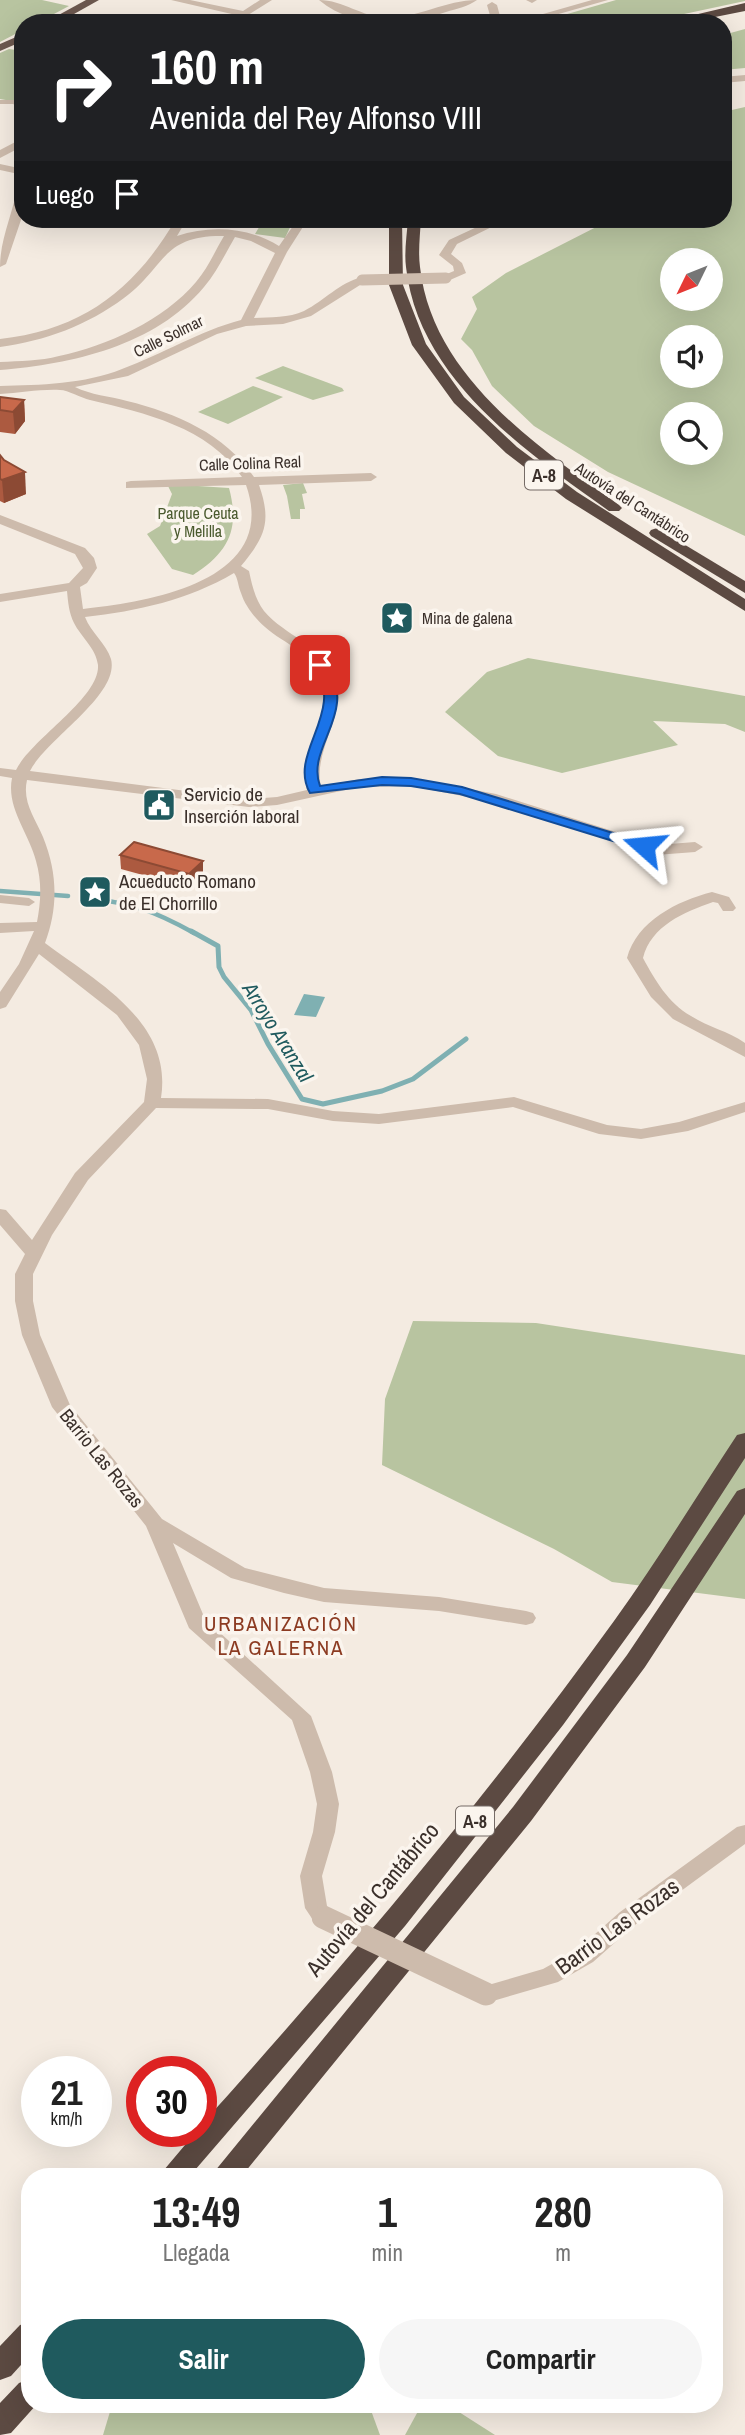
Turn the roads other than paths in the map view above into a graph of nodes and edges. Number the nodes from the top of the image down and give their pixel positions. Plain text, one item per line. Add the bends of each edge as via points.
1 (94, 0) edge
2 (176, 0) edge
3 (267, 0) edge
4 (324, 0) edge
5 (472, 0) edge
6 (603, 0) edge
7 (492, 5) dead end
8 (745, 6) edge
9 (440, 13) junction
10 (67, 14) edge
11 (246, 14) joint
12 (355, 14) edge
13 (436, 14) edge
14 (443, 14) edge
15 (494, 14) edge
16 (549, 14) edge
17 (708, 14) edge
18 (14, 223) edge
19 (176, 228) edge
20 (297, 228) edge
21 (395, 228) edge
22 (414, 228) edge
23 (483, 228) edge
24 (231, 234) junction
25 (165, 247) junction
26 (281, 252) junction
27 (0, 264) edge
28 (246, 322) junction
29 (0, 343) edge
30 (0, 366) edge
31 (65, 386) junction
32 (25, 389) junction
33 (0, 390) edge
34 (97, 397) junction
35 (371, 477) dead end
36 (251, 480) junction
37 (131, 485) dead end
38 (0, 519) edge
39 (233, 568) junction
40 (73, 586) junction
41 (745, 588) edge
42 (0, 598) edge
43 (745, 606) edge
44 (79, 614) junction
45 (0, 772) edge
46 (21, 773) junction
47 (315, 790) junction
48 (695, 847) dead end
49 (0, 899) edge
50 (29, 902) dead end
51 (728, 908) dead end
52 (46, 921) junction
53 (0, 928) edge
54 (38, 946) junction
55 (0, 1003) edge
56 (745, 1052) edge
57 (152, 1103) junction
58 (745, 1107) edge
59 (0, 1214) edge
60 (34, 1254) junction
61 (745, 1440) edge
62 (745, 1496) edge
63 (155, 1524) junction
64 (526, 1618) dead end
65 (745, 1833) edge
66 (180, 2168) edge
67 (231, 2168) edge
68 (21, 2344) edge
69 (0, 2367) edge
70 (21, 2402) edge
71 (0, 2424) edge

1 - 10 highway
2 - 11 street
3 - 11 street
4 - 12 street
5 - 9 street
6 - 16 street
7 - 15 street
8 - 17 highway
9 - 13 street
9 - 14 street
18 - 27 street
19 - 25 street
20 - 26 street
21 - 43 highway, Autovía del Cantábrico / A-8 via 393,271 408,321 431,365 470,412 583,504
22 - 41 highway, Autovía del Cantábrico / A-8 via 412,271 426,320 451,364 488,408 552,465
23 - 28 street, Calle Solmar, bridge via 453,242 445,255 460,272 446,278 362,280 307,314
24 - 25 street via 195,235
24 - 26 street via 263,240
24 - 30 street via 200,285 154,320 83,354
25 - 29 street via 138,281 100,309 47,334
26 - 28 street
28 - 31 street, Calle Solmar via 201,336 124,373
31 - 32 street, Calle Solmar
31 - 34 street
32 - 33 street, Calle Solmar
32 - 34 street
34 - 36 street via 157,414 206,437 228,453
35 - 36 street, Calle Colina Real
36 - 37 street, Calle Colina Real
36 - 39 street via 260,511 256,537
38 - 40 street via 80,551 90,568
39 - 44 street via 196,590 163,600
39 - 47 street via 242,571 244,590 257,615 309,653 330,678 331,702 312,765
40 - 42 street
40 - 44 street
44 - 46 street via 82,626 98,644 104,675
45 - 46 street
46 - 47 street via 249,803
46 - 52 street via 17,801 48,869
47 - 48 street via 411,782 491,797 656,850
49 - 50 street
51 - 56 street via 724,900 712,897 654,926 640,939 635,958 671,1009
52 - 53 street
52 - 54 street
54 - 55 street
54 - 57 street via 130,1020 155,1066
57 - 58 street via 268,1104 379,1119 514,1102 605,1130 641,1134 682,1127
57 - 60 street, Barrio Las Rozas via 81,1177
59 - 60 street
60 - 63 street, Barrio Las Rozas via 24,1273 23,1301 44,1371 79,1432
61 - 66 highway, Autovía del Cantábrico / A-8 via 607,1649 492,1801
62 - 67 highway, A-8 via 636,1661 522,1814
63 - 64 street, Barrio Las Rozas via 238,1573 284,1587
63 - 65 street, Barrio Las Rozas, bridge via 196,1623 301,1716 328,1804 311,1876 316,1908 323,1917 486,1994 550,1976 585,1956 628,1918
68 - 69 highway
70 - 71 highway

